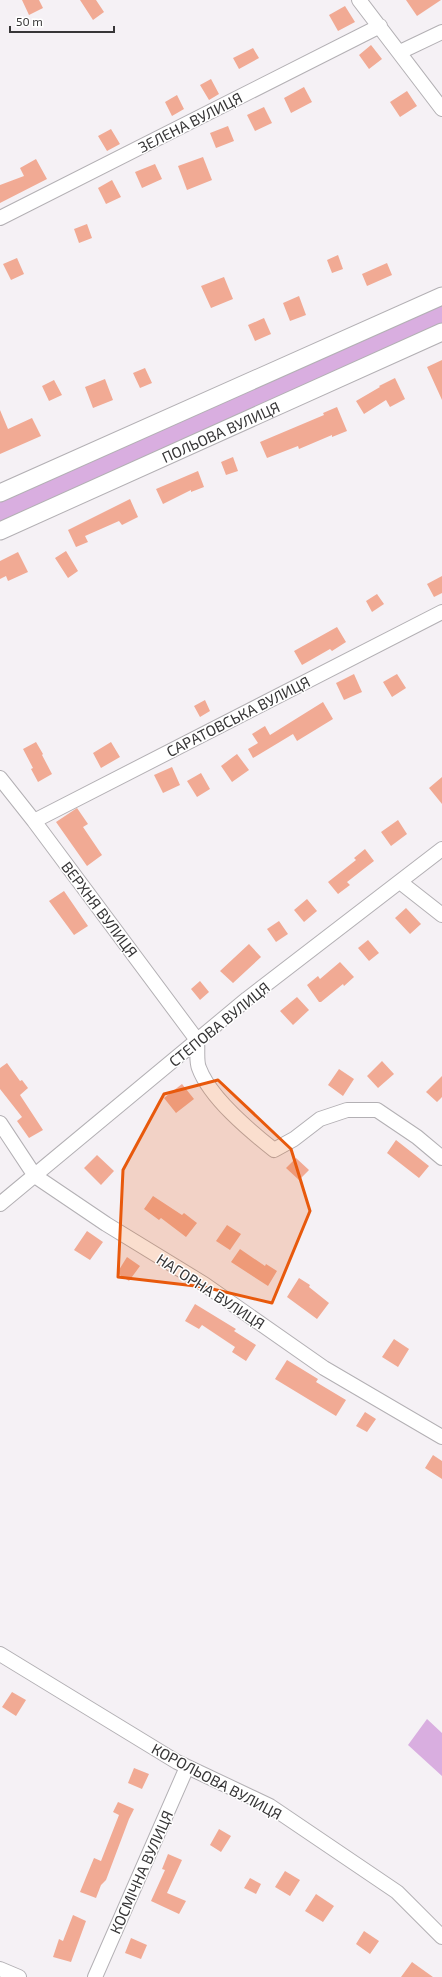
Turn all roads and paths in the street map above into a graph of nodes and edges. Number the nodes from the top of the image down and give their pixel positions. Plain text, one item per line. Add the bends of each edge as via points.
1 (360, 0) edge
2 (380, 26) junction
3 (442, 32) edge
4 (400, 52) junction
5 (442, 109) edge
6 (0, 218) edge
7 (442, 296) edge
8 (442, 332) edge
9 (0, 494) edge
10 (0, 531) edge
11 (442, 612) edge
12 (0, 778) edge
13 (34, 821) junction
14 (442, 849) edge
15 (400, 882) junction
16 (442, 915) edge
17 (197, 1040) junction
18 (0, 1123) edge
19 (442, 1158) edge
20 (35, 1176) junction
21 (0, 1204) edge
22 (442, 1437) edge
23 (0, 1654) edge
24 (187, 1767) junction
25 (442, 1937) edge
26 (0, 1969) edge
27 (19, 1977) edge
28 (95, 1977) edge

1 - 2 street
2 - 4 street
2 - 6 street, ЗЕЛЕНА ВУЛИЦЯ
3 - 4 street
4 - 5 street
7 - 9 main road
8 - 10 main road, ПОЛЬОВА ВУЛИЦЯ
11 - 13 street, САРАТОВСЬКА ВУЛИЦЯ
12 - 13 street, ВЕРХНЯ ВУЛИЦЯ
13 - 17 street, ВЕРХНЯ ВУЛИЦЯ
14 - 15 street, СТЕПОВА ВУЛИЦЯ
15 - 16 street
15 - 17 street, СТЕПОВА ВУЛИЦЯ
17 - 19 street via 198,1068 213,1091 235,1116 274,1150 294,1139 320,1119 347,1110 377,1110 417,1136
17 - 20 street, СТЕПОВА ВУЛИЦЯ
18 - 20 street, НАГОРНА ВУЛИЦЯ
20 - 21 street, СТЕПОВА ВУЛИЦЯ
20 - 22 street, НАГОРНА ВУЛИЦЯ via 106,1224 204,1284 324,1368
23 - 24 street, КОРОЛЬОВА ВУЛИЦЯ
24 - 25 street, КОРОЛЬОВА ВУЛИЦЯ via 270,1806 397,1892
24 - 28 street, КОСМІЧНА ВУЛИЦЯ
26 - 27 street

